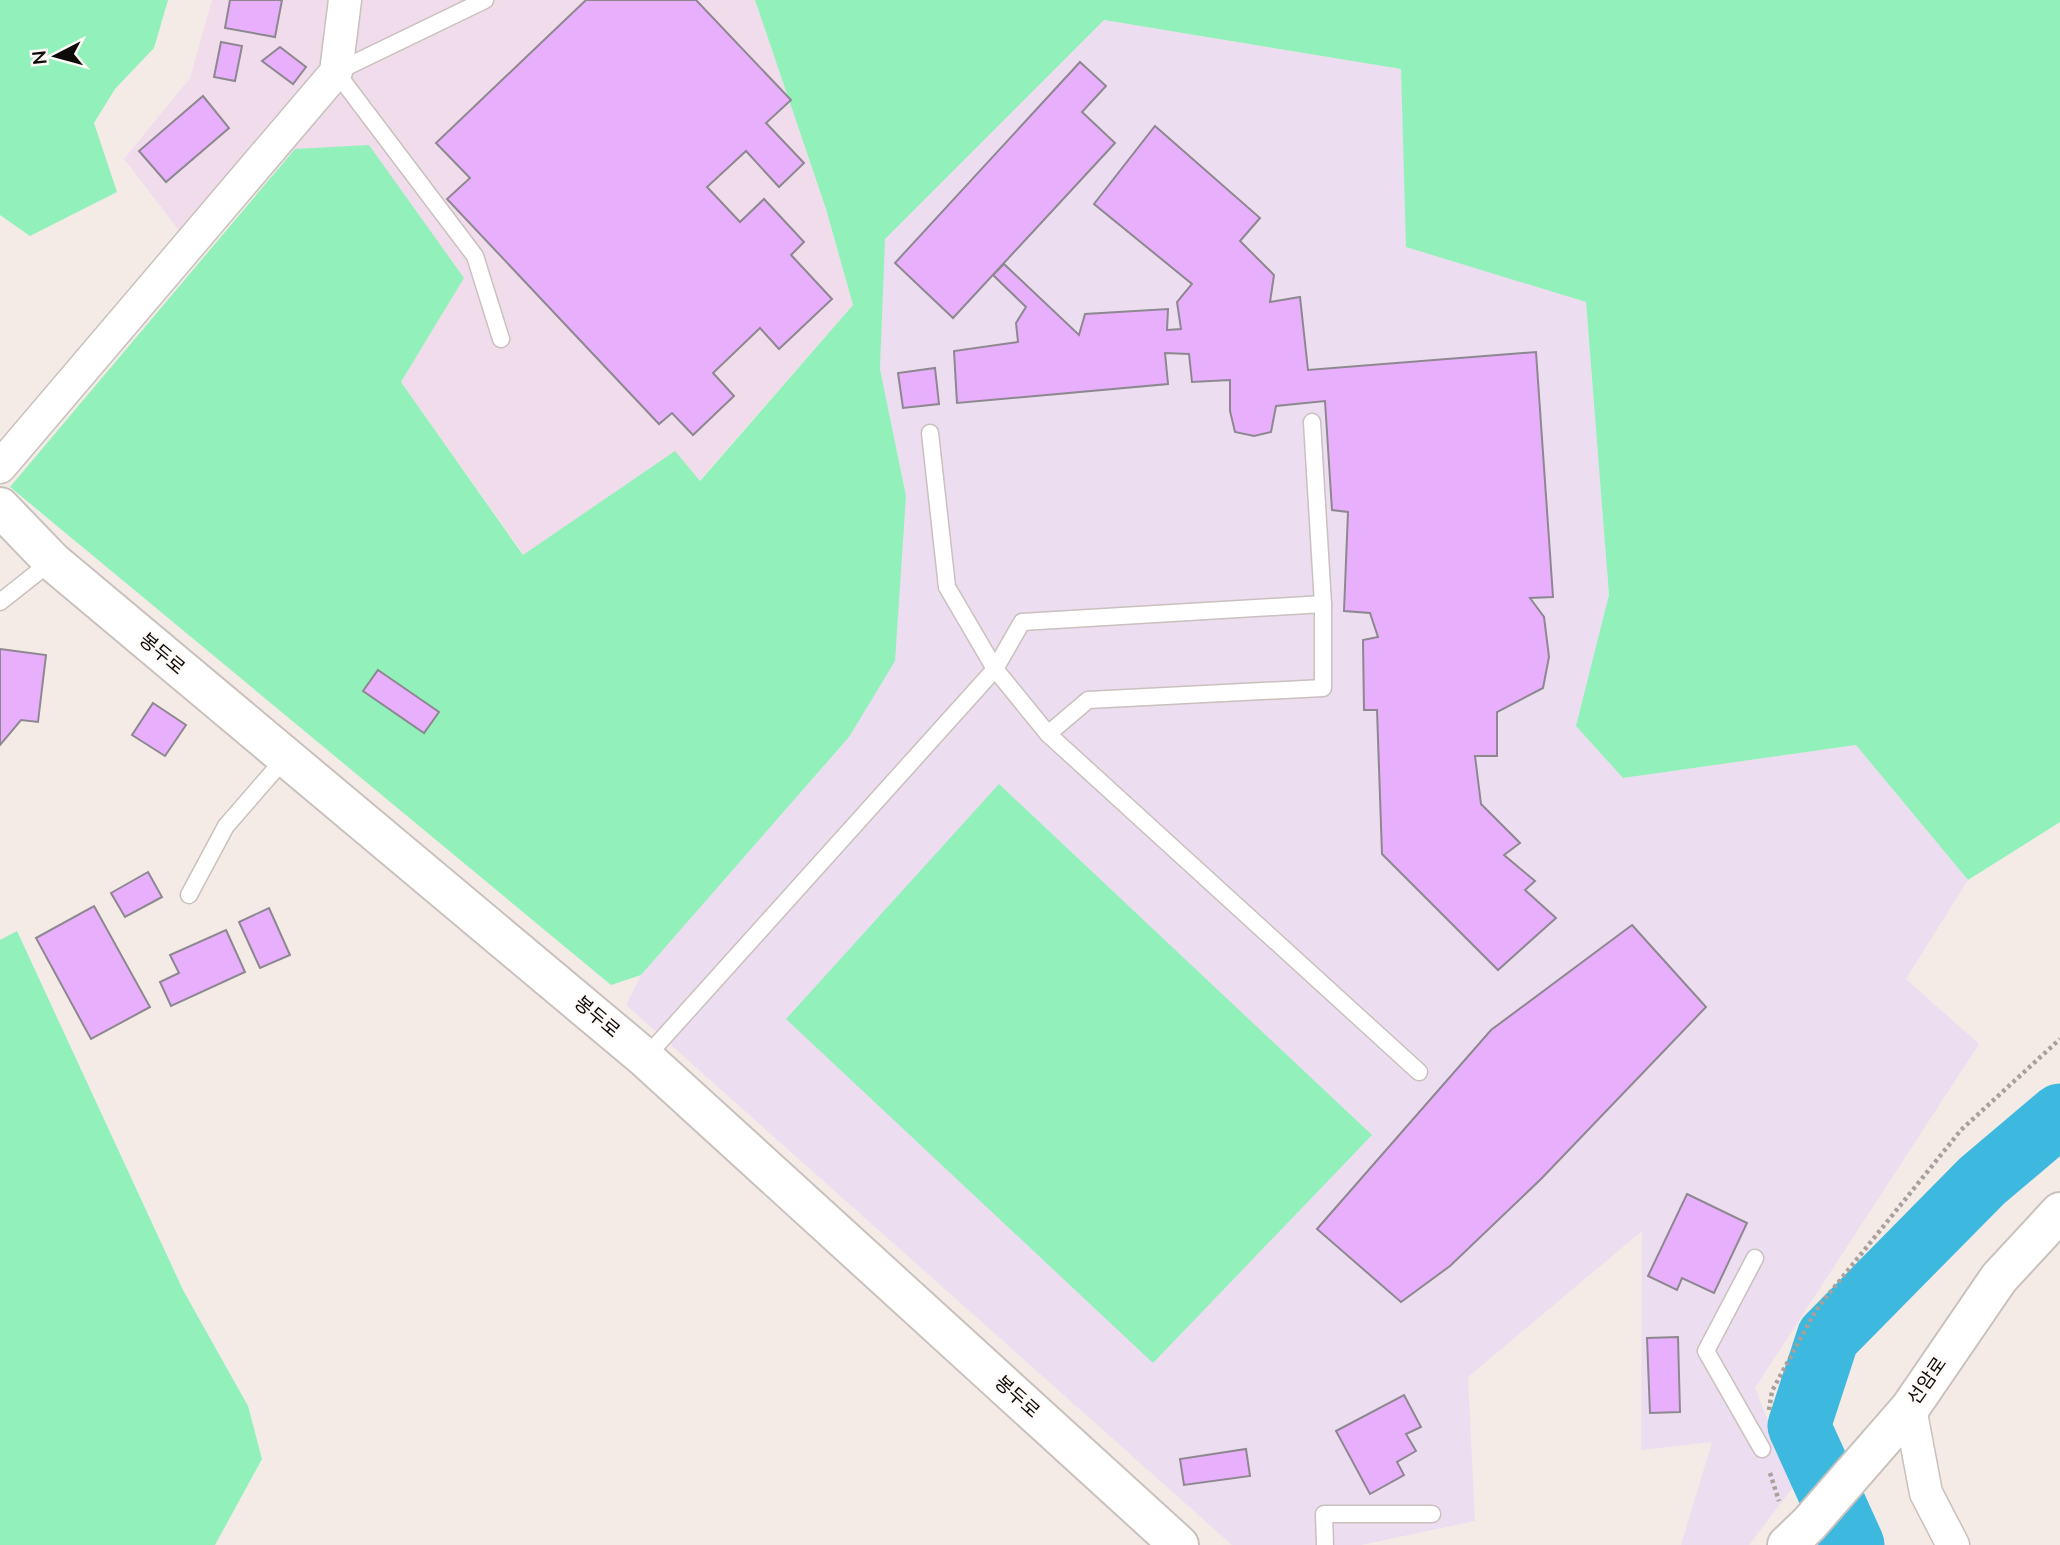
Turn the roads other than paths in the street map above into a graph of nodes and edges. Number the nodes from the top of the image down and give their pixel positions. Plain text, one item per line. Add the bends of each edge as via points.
1 (345, 0) edge
2 (485, 0) edge
3 (336, 72) junction
4 (501, 339) dead end
5 (1312, 422) dead end
6 (930, 433) dead end
7 (0, 467) edge
8 (0, 506) edge
9 (52, 561) junction
10 (0, 602) edge
11 (1323, 604) junction
12 (995, 669) junction
13 (1048, 734) junction
14 (286, 757) junction
15 (189, 895) dead end
16 (645, 1058) junction
17 (1419, 1072) dead end
18 (2060, 1212) edge
19 (1755, 1258) dead end
20 (1897, 1421) junction
21 (1762, 1449) road end
22 (1432, 1514) dead end
23 (1796, 1536) edge
24 (1179, 1545) edge
25 (1325, 1545) edge
26 (1953, 1545) edge

1 - 3 street
2 - 3 lane
3 - 4 lane via 475,256
3 - 7 street
5 - 11 lane
6 - 12 lane via 947,587
8 - 9 main road, 봉두로
9 - 10 lane
9 - 14 main road, 봉두로
11 - 12 lane via 1022,622
11 - 13 lane via 1323,688 1088,700
12 - 13 lane
12 - 16 lane
13 - 17 lane
14 - 15 lane via 226,825
14 - 16 main road, 봉두로
16 - 24 main road, 봉두로
18 - 20 main road, 선암로 via 1999,1278
19 - 21 lane via 1706,1351
20 - 23 main road, 선암로
20 - 26 street
22 - 25 lane via 1324,1514

